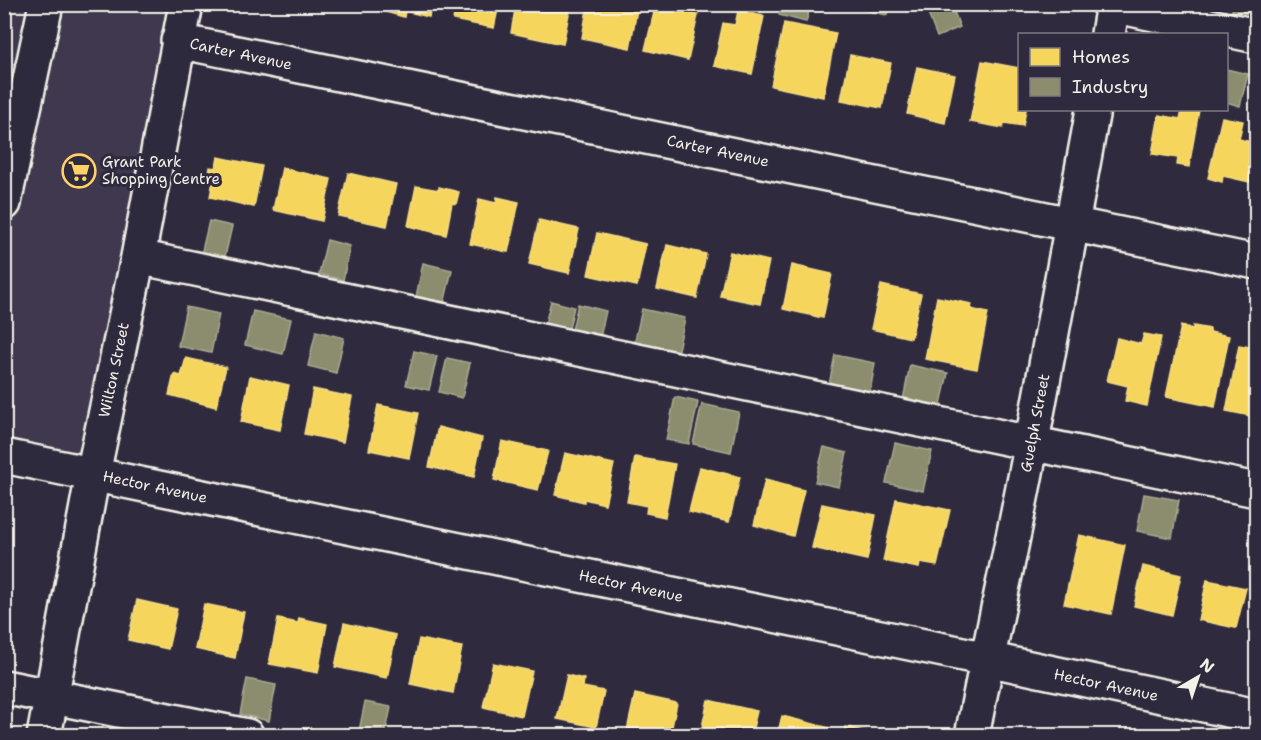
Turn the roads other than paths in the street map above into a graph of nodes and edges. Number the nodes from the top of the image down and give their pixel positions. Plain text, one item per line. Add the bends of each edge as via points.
1 (46, 4) edge
2 (186, 4) edge
3 (1110, 12) edge
4 (1257, 36) edge
5 (178, 41) junction
6 (1093, 111) edge
7 (4, 203) edge
8 (1071, 224) junction
9 (138, 257) junction
10 (1257, 262) edge
11 (1032, 443) junction
12 (4, 456) edge
13 (93, 474) junction
14 (1257, 490) edge
15 (987, 659) junction
16 (4, 687) edge
17 (51, 697) junction
18 (1257, 716) edge
19 (44, 735) edge
20 (247, 735) edge
21 (972, 735) edge

1 - 7 street
2 - 5 street, Wilton Street
3 - 4 street
5 - 8 street, Carter Avenue
5 - 9 street, Wilton Street
6 - 8 street, Guelph Street
8 - 10 street, Carter Avenue
8 - 11 street, Guelph Street
9 - 11 street
9 - 13 street, Wilton Street
11 - 14 street
11 - 15 street, Guelph Street
12 - 13 street, Hector Avenue
13 - 15 street, Hector Avenue
13 - 17 street, Wilton Street
15 - 18 street, Hector Avenue
15 - 21 street, Guelph Street
16 - 17 street
17 - 19 street, Wilton Street
17 - 20 street

